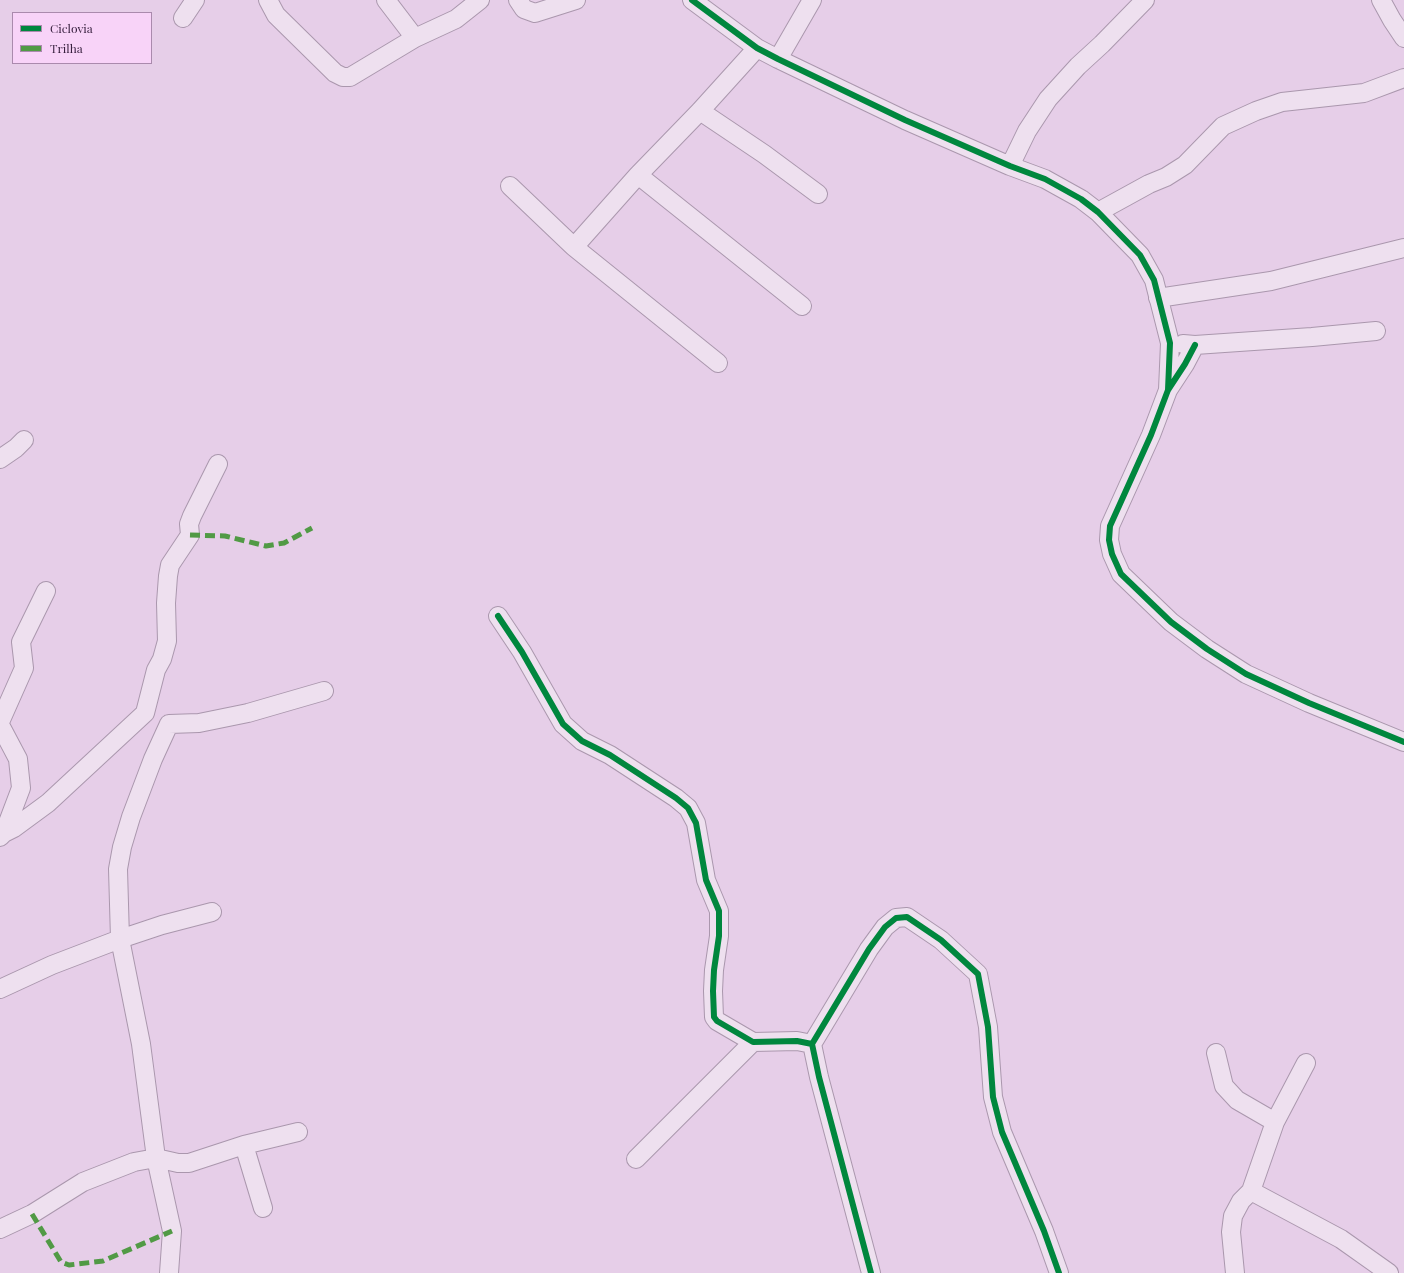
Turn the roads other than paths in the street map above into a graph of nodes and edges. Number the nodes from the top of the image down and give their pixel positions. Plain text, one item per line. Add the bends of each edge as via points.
1 (195, 0) edge
2 (268, 0) edge
3 (386, 0) edge
4 (480, 0) edge
5 (518, 0) edge
6 (576, 0) edge
7 (692, 0) edge
8 (812, 0) edge
9 (1145, 0) edge
10 (1381, 0) edge
11 (183, 18) dead end
12 (415, 38) junction
13 (1404, 38) edge
14 (757, 48) junction
15 (778, 59) junction
16 (1404, 78) edge
17 (700, 111) junction
18 (1010, 166) junction
19 (638, 176) junction
20 (510, 186) dead end
21 (818, 194) dead end
22 (1098, 212) junction
23 (574, 247) junction
24 (1404, 248) edge
25 (1158, 298) junction
26 (802, 306) dead end
27 (1376, 331) dead end
28 (1170, 343) junction
29 (1195, 345) junction
30 (718, 363) dead end
31 (1168, 390) junction
32 (24, 440) dead end
33 (0, 458) edge
34 (218, 464) dead end
35 (46, 591) dead end
36 (498, 616) dead end
37 (324, 691) dead end
38 (145, 713) junction
39 (0, 722) edge
40 (169, 724) junction
41 (0, 725) edge
42 (1404, 742) edge
43 (13, 806) junction
44 (30, 816) junction
45 (2, 835) edge
46 (212, 912) dead end
47 (120, 939) junction
48 (0, 989) edge
49 (753, 1042) junction
50 (812, 1044) junction
51 (1216, 1052) dead end
52 (1306, 1063) dead end
53 (1275, 1122) junction
54 (298, 1132) dead end
55 (244, 1145) junction
56 (156, 1158) junction
57 (636, 1159) dead end
58 (1251, 1191) junction
59 (263, 1208) dead end
60 (0, 1230) edge
61 (169, 1273) edge
62 (871, 1273) edge
63 (1058, 1273) edge
64 (1235, 1273) edge
65 (1389, 1273) edge

1 - 11 street
2 - 12 street via 276,15 335,73 343,77 350,77
3 - 12 street
4 - 12 street via 456,19
5 - 6 street via 524,9 535,13
7 - 14 street
8 - 15 street
9 - 18 street via 1048,99 1027,131
10 - 13 street
14 - 15 street
14 - 17 street
15 - 18 street via 905,120
16 - 22 street via 1364,93 1282,102 1256,110 1223,126 1185,165
17 - 19 street
17 - 21 street
18 - 22 street via 1045,179 1081,199
19 - 23 street
19 - 26 street
20 - 23 street
22 - 25 street via 1140,255 1154,280
23 - 30 street
24 - 25 street via 1271,281
25 - 28 street
27 - 29 street
28 - 29 street
28 - 31 street
29 - 31 street
31 - 42 street via 1151,435 1110,526 1112,554 1121,574 1171,622 1246,674
32 - 33 street
34 - 38 street via 192,516 189,524 190,535 170,565 166,596 167,641 156,670
35 - 39 street via 21,642 24,665
36 - 49 street via 563,724 582,741 634,770 688,808 699,832 706,880 719,911 719,936 714,970 714,1017 721,1025
37 - 40 street via 248,713 199,723
38 - 40 street via 157,714 165,718
38 - 44 street via 48,803
40 - 47 street via 153,759 122,847 118,869
41 - 43 street via 18,759 21,792
43 - 44 street
43 - 45 street
44 - 45 street
46 - 47 street
47 - 48 street via 52,965
47 - 56 street via 142,1044
49 - 50 street via 797,1041
49 - 57 street
50 - 62 street
50 - 63 street via 869,949 885,927 896,918 907,917 941,940 973,969 981,982 988,1026 993,1097 1002,1132 1044,1231
51 - 53 street via 1224,1086 1238,1100
52 - 53 street
53 - 58 street
54 - 55 street
55 - 56 street via 189,1163
55 - 59 street
56 - 60 street via 134,1162 83,1182 32,1214
56 - 61 street via 172,1231
58 - 64 street via 1241,1201 1233,1216
58 - 65 street via 1341,1239

